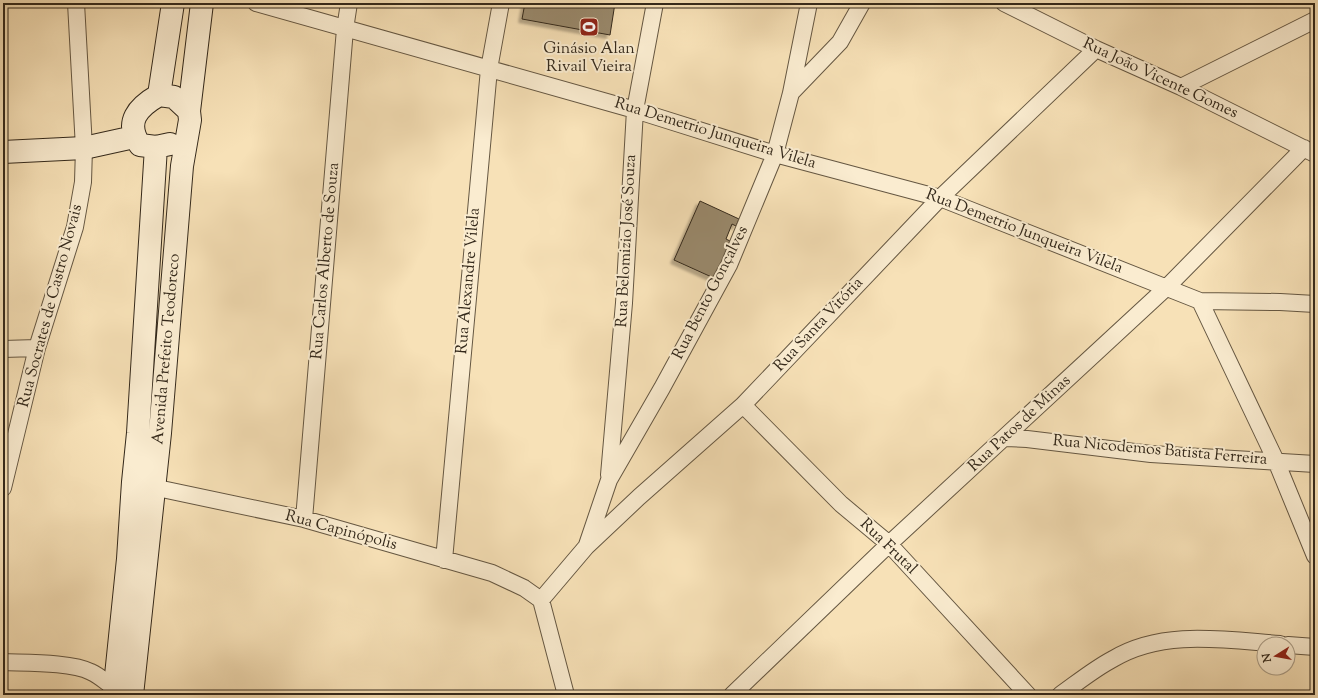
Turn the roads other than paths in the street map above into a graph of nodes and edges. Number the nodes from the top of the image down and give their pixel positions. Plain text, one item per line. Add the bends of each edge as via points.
1 (76, 3) edge
2 (174, 3) edge
3 (202, 3) edge
4 (256, 3) edge
5 (349, 3) edge
6 (502, 3) edge
7 (655, 3) edge
8 (809, 3) edge
9 (862, 3) edge
10 (1004, 3) edge
11 (1315, 20) edge
12 (345, 28) junction
13 (1096, 49) junction
14 (489, 69) junction
15 (1181, 87) junction
16 (791, 93) junction
17 (159, 95) junction
18 (635, 110) junction
19 (189, 121) junction
20 (134, 137) junction
21 (156, 147) junction
22 (84, 148) junction
23 (1309, 151) edge
24 (3, 152) edge
25 (775, 154) junction
26 (940, 198) junction
27 (1167, 287) junction
28 (1200, 301) junction
29 (1315, 304) edge
30 (37, 348) junction
31 (3, 349) edge
32 (743, 405) junction
33 (1005, 438) junction
34 (1276, 461) junction
35 (1315, 464) edge
36 (609, 480) junction
37 (133, 482) junction
38 (3, 488) edge
39 (154, 488) junction
40 (304, 519) junction
41 (889, 544) junction
42 (586, 547) junction
43 (1315, 556) edge
44 (444, 560) junction
45 (542, 600) junction
46 (1256, 642) edge
47 (1296, 646) edge
48 (1315, 647) edge
49 (3, 662) edge
50 (122, 693) edge
51 (566, 695) edge
52 (732, 695) edge
53 (1028, 695) edge
54 (1060, 695) edge

1 - 22 street, Rua Socrates de Castro Novais
2 - 17 main road
3 - 19 main road, Avenida Prefeito Teodoreco
4 - 12 street, Rua Demetrio Junqueira Vilela
5 - 12 street, Rua Carlos Alberto de Souza
6 - 14 street, Rua Alexandre Vilela
7 - 18 street, Rua Belomizio José Souza
8 - 16 street, Rua Bento Gonçalves
9 - 16 street via 840,42
10 - 13 street, Rua João Vicente Gomes
11 - 15 street
12 - 14 street, Rua Demetrio Junqueira Vilela
12 - 40 street, Rua Carlos Alberto de Souza
13 - 15 street, Rua João Vicente Gomes
13 - 26 street, Rua Santa Vitória
14 - 18 street, Rua Demetrio Junqueira Vilela
14 - 44 street, Rua Alexandre Vilela
15 - 23 street, Rua João Vicente Gomes
16 - 25 street, Rua Bento Gonçalves
17 - 19 main road via 174,97
17 - 20 main road via 148,101 137,113 132,127
18 - 25 street, Rua Demetrio Junqueira Vilela
18 - 36 street, Rua Belomizio José Souza via 624,303
19 - 21 main road via 168,145
19 - 39 main road, Avenida Prefeito Teodoreco via 182,166
20 - 21 main road via 140,145
20 - 22 main road
21 - 37 main road, Avenida Prefeito Teodoreco
22 - 24 main road
22 - 30 street, Rua Socrates de Castro Novais via 83,182 75,227
23 - 27 street, Rua Patos de Minas
25 - 26 street, Rua Demetrio Junqueira Vilela
25 - 36 street, Rua Bento Gonçalves via 729,265
26 - 27 street, Rua Demetrio Junqueira Vilela
26 - 32 street, Rua Santa Vitória
27 - 28 street, Rua Demetrio Junqueira Vilela
27 - 33 street, Rua Patos de Minas
28 - 29 street
28 - 34 street
30 - 31 street
30 - 38 street, Rua Socrates de Castro Novais
32 - 41 street, Rua Frutal via 841,504
32 - 42 street, Rua Santa Vitória
33 - 34 street, Rua Nicodemos Batista Ferreira via 1151,454
33 - 41 street, Rua Patos de Minas
34 - 35 street, Rua Nicodemos Batista Ferreira
34 - 43 street
36 - 42 street, Rua Bento Gonçalves
37 - 39 street, Rua Capinópolis
37 - 50 main road, Avenida Prefeito Teodoreco
39 - 40 street, Rua Capinópolis
39 - 50 main road, Avenida Prefeito Teodoreco
40 - 44 street, Rua Capinópolis
41 - 52 street, Rua Patos de Minas
41 - 53 street, Rua Frutal
42 - 45 street, Rua Santa Vitória
44 - 45 street, Rua Capinópolis via 492,573 524,588
45 - 51 street
46 - 54 street via 1176,639 1150,644 1113,658
47 - 48 street
49 - 50 street via 68,666 91,672

